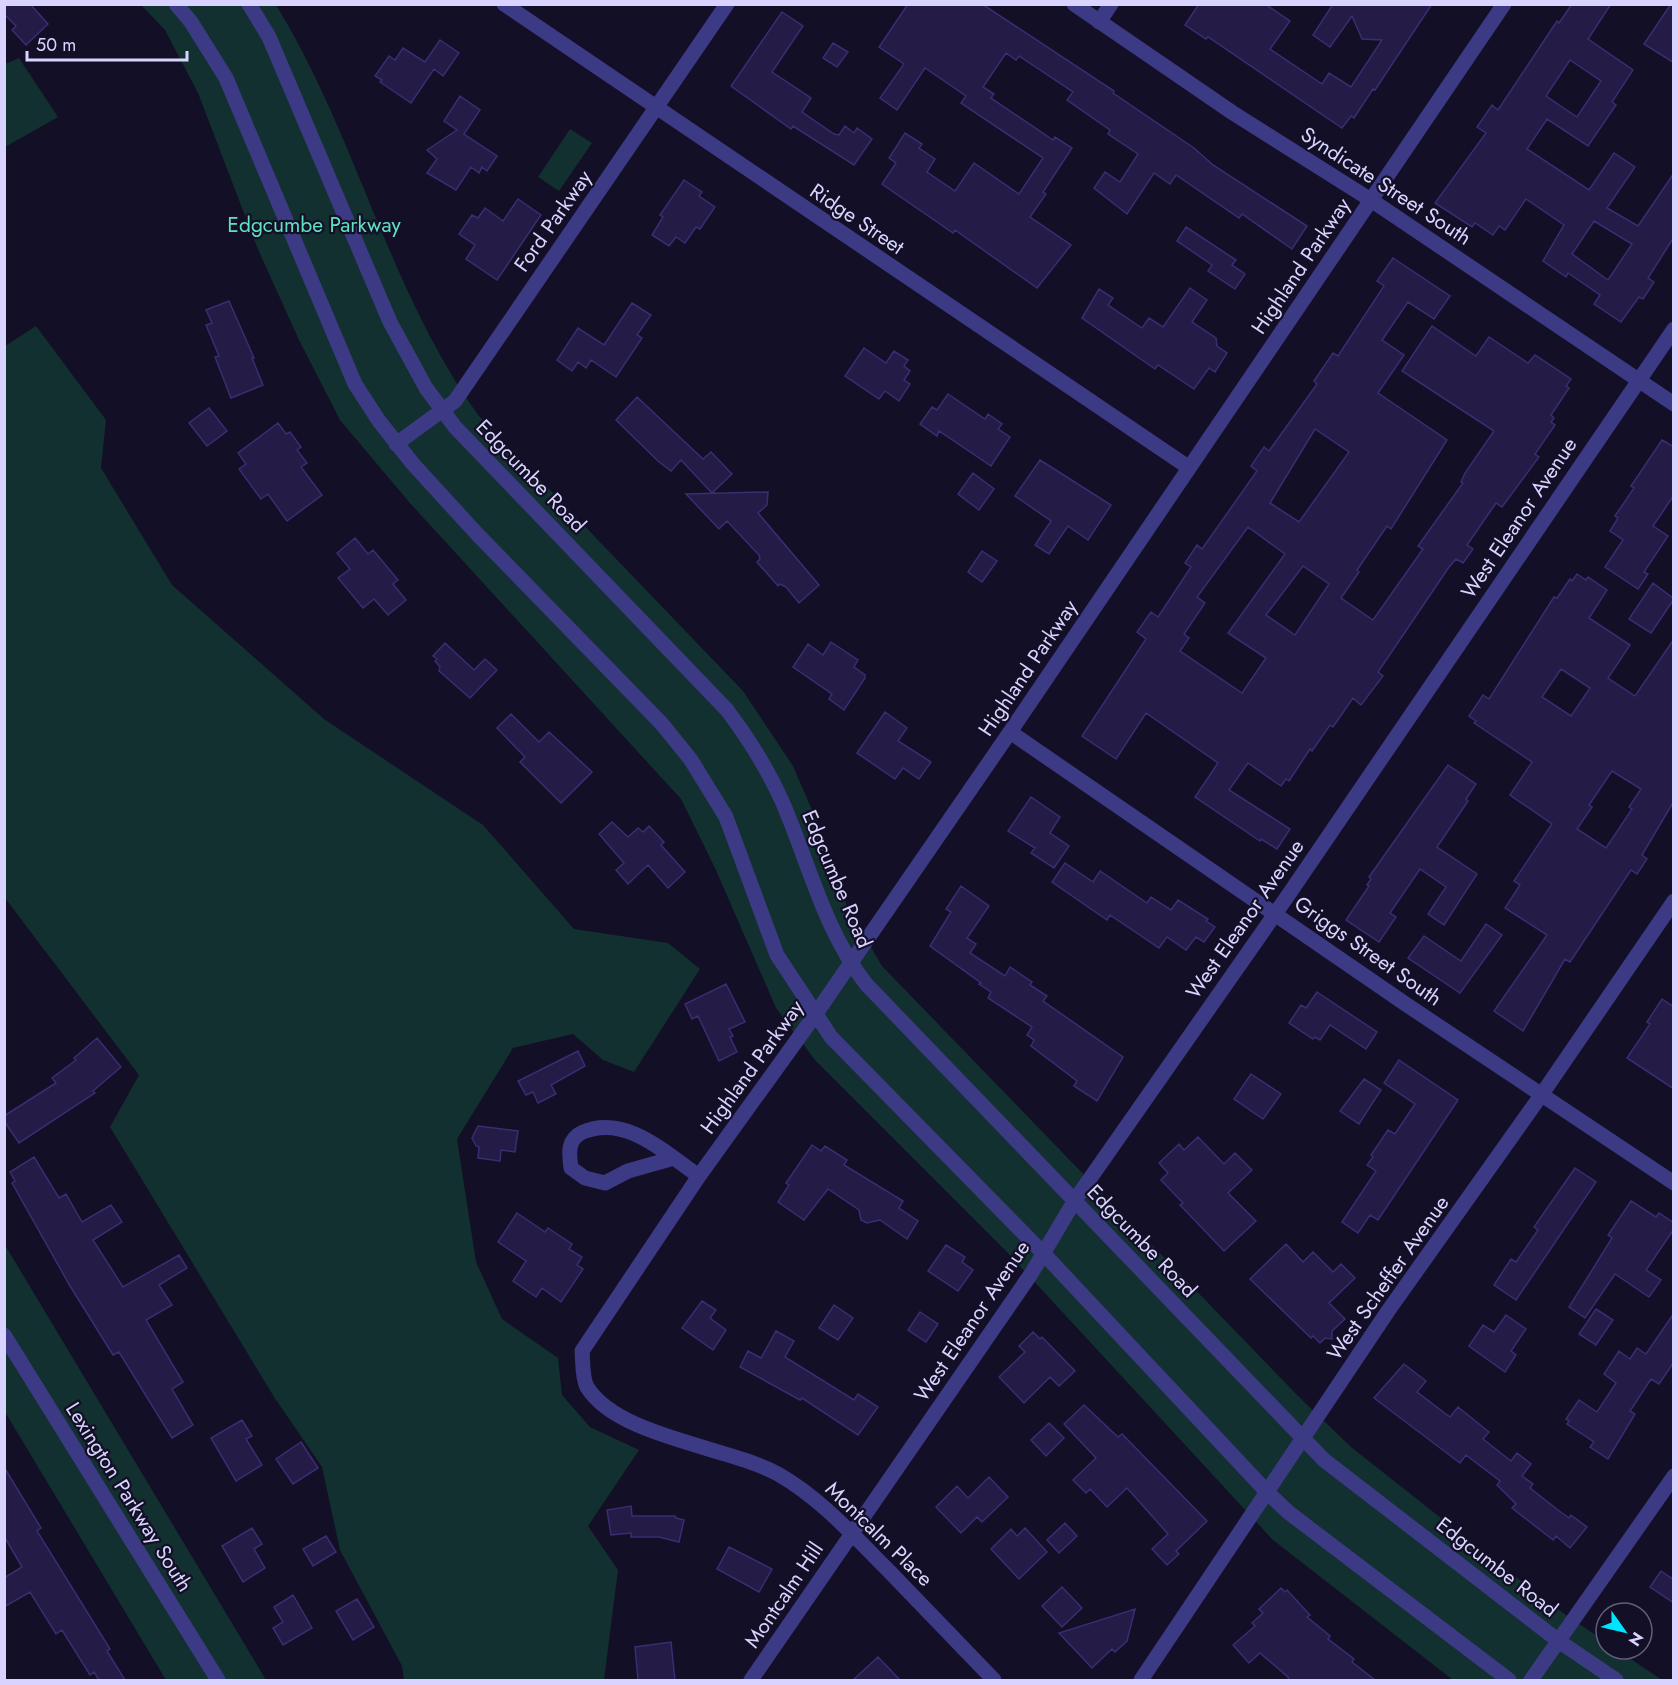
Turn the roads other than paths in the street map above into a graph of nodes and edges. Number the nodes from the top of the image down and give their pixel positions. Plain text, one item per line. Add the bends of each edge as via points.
1 (176, 4) edge
2 (249, 4) edge
3 (504, 4) edge
4 (727, 4) edge
5 (1074, 4) edge
6 (1111, 4) edge
7 (1504, 4) edge
8 (1099, 22) junction
9 (657, 108) junction
10 (1371, 200) junction
11 (1674, 329) edge
12 (1638, 380) junction
13 (1674, 404) edge
14 (440, 410) junction
15 (396, 444) junction
16 (1188, 467) junction
17 (1010, 732) junction
18 (1674, 901) edge
19 (1276, 913) junction
20 (850, 963) junction
21 (815, 1015) junction
22 (1542, 1094) junction
23 (674, 1158) junction
24 (699, 1176) junction
25 (1674, 1183) edge
26 (1075, 1200) junction
27 (1044, 1254) junction
28 (4, 1335) edge
29 (582, 1351) joint
30 (1304, 1441) junction
31 (1674, 1476) edge
32 (1268, 1493) junction
33 (851, 1533) junction
34 (1560, 1642) junction
35 (218, 1680) edge
36 (751, 1680) edge
37 (994, 1680) edge
38 (1141, 1680) edge
39 (1509, 1680) edge
40 (1531, 1680) edge
41 (1616, 1680) edge

1 - 15 street via 226,78 355,384
2 - 14 street, Edgcumbe Road via 277,54 390,322
3 - 9 street, Ridge Street
4 - 9 street, Ford Parkway
5 - 8 street, Syndicate Street South
6 - 8 street
7 - 10 street, Highland Parkway
8 - 10 street, Syndicate Street South
9 - 14 street, Ford Parkway via 455,401
9 - 16 street, Ridge Street
10 - 12 street, Syndicate Street South
10 - 16 street, Highland Parkway
11 - 12 street, West Eleanor Avenue
12 - 13 street, Syndicate Street South
12 - 19 street, West Eleanor Avenue
14 - 15 street, Ford Parkway
14 - 20 street, Edgcumbe Road via 727,710 745,734 782,801 826,917
15 - 21 street via 478,535 662,724 691,760 726,817 777,955
16 - 17 street, Highland Parkway
17 - 19 street, Griggs Street South
17 - 20 street, Highland Parkway
18 - 22 street, West Scheffer Avenue
19 - 22 street, Griggs Street South
19 - 26 street, West Eleanor Avenue
20 - 21 street, Highland Parkway
20 - 26 street, Edgcumbe Road
21 - 24 street, Highland Parkway
21 - 27 street via 831,1037
22 - 25 street, Griggs Street South
22 - 30 street, West Scheffer Avenue via 1388,1311
23 - 23 street via 619,1128 595,1127 576,1136 568,1149 571,1167 585,1178 605,1183 628,1171
23 - 24 street
24 - 29 street, Highland Parkway
26 - 27 street, West Eleanor Avenue
26 - 30 street, Edgcumbe Road
27 - 32 street
27 - 33 street, West Eleanor Avenue
28 - 35 street, Lexington Parkway South
29 - 33 street, Montcalm Place via 585,1384 603,1407 636,1423 777,1474 803,1490
30 - 32 street, West Scheffer Avenue
30 - 34 street, Edgcumbe Road
31 - 34 street
32 - 38 street, West Scheffer Avenue
32 - 39 street
33 - 36 street, Montcalm Hill
33 - 37 street, Montcalm Place
34 - 40 street
34 - 41 street, Edgcumbe Road

